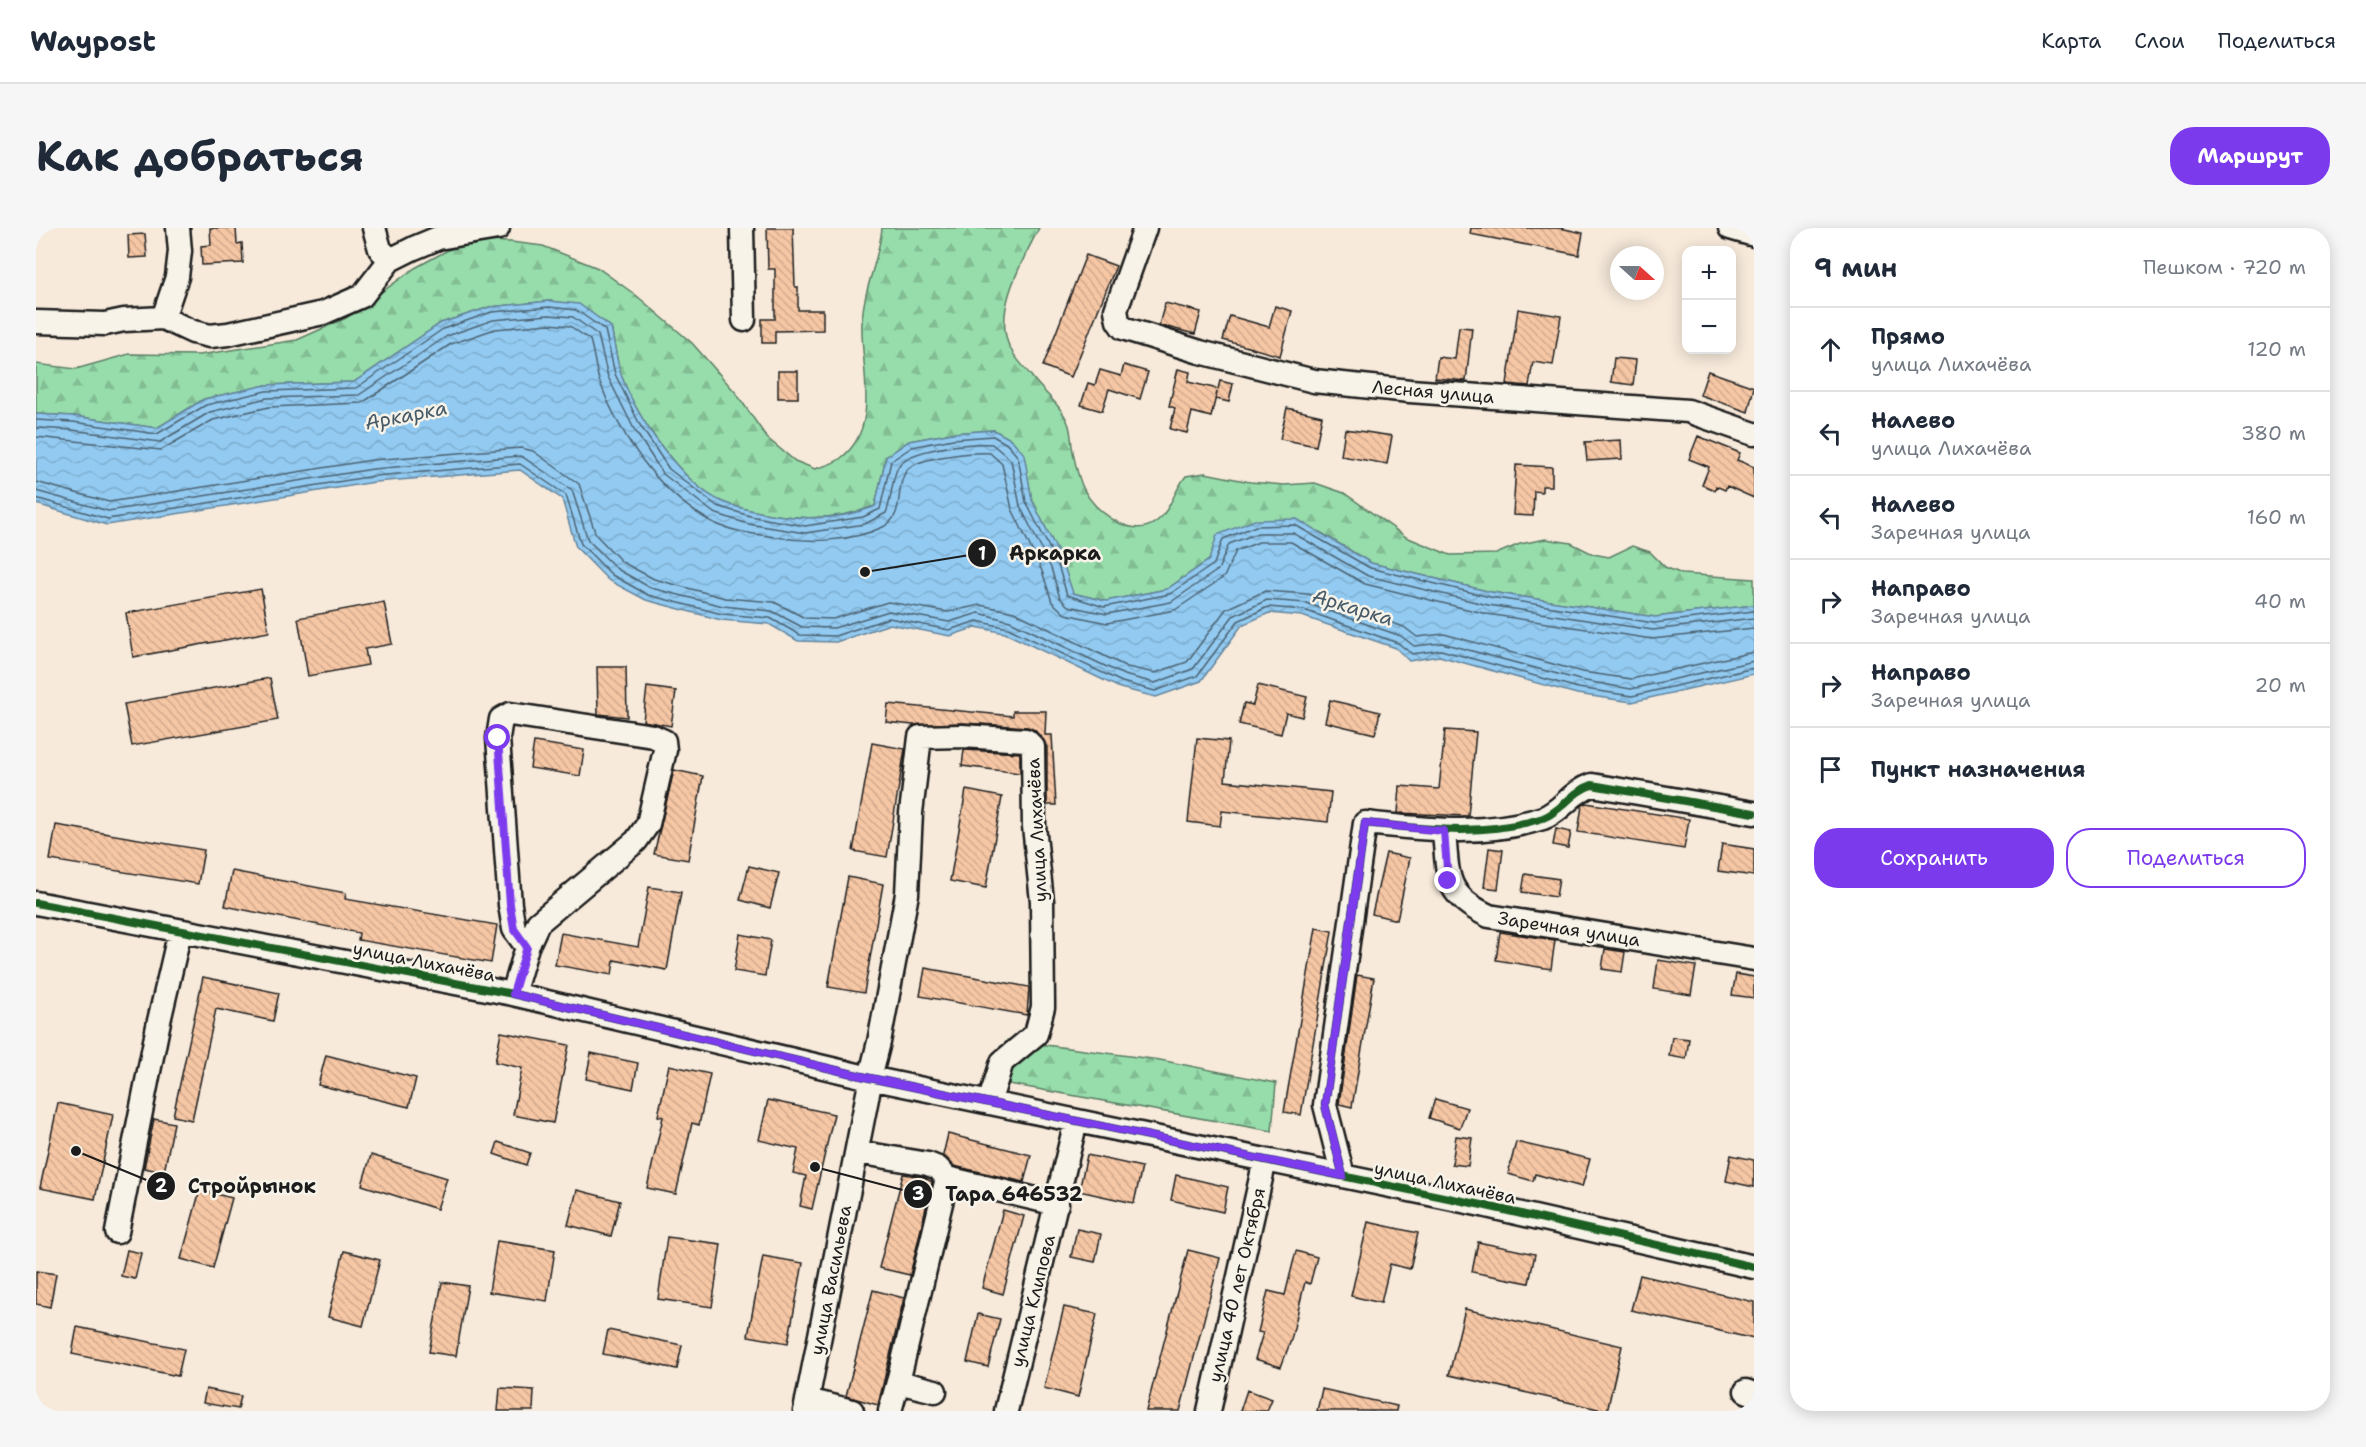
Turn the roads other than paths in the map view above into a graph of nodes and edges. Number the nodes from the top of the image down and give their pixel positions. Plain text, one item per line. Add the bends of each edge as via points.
1 (178, 228) edge
2 (374, 228) edge
3 (498, 228) edge
4 (742, 228) edge
5 (1144, 228) edge
6 (1730, 228) edge
7 (1754, 235) edge
8 (390, 260) junction
9 (163, 318) junction
10 (744, 320) dead end
11 (36, 322) edge
12 (1754, 434) edge
13 (1754, 813) edge
14 (1444, 831) junction
15 (36, 903) edge
16 (180, 931) junction
17 (527, 947) junction
18 (1754, 959) edge
19 (513, 994) junction
20 (870, 1078) junction
21 (989, 1102) junction
22 (1076, 1121) junction
23 (857, 1152) junction
24 (1265, 1160) junction
25 (1343, 1176) junction
26 (947, 1178) junction
27 (1057, 1204) junction
28 (117, 1232) dead end
29 (1754, 1267) edge
30 (898, 1382) junction
31 (935, 1391) dead end
32 (806, 1406) edge
33 (852, 1411) edge
34 (890, 1411) edge
35 (1006, 1411) edge
36 (1209, 1411) edge

1 - 9 street via 177,277
2 - 8 street via 380,249
3 - 8 street via 438,238
4 - 10 street
5 - 12 street, Лесная улица via 1116,310 1123,328 1314,381 1688,411
6 - 7 street
8 - 9 street via 362,296 322,313 210,336
9 - 11 street via 105,324
13 - 14 street via 1592,785 1581,788 1544,818 1475,831
14 - 18 street, Заречная улица via 1448,881 1458,898 1489,916
14 - 25 street via 1365,823 1325,1105
15 - 16 street, улица Лихачёва
16 - 19 street, улица Лихачёва
16 - 28 street
17 - 17 street, улица Лихачёва via 538,923 636,841 648,824 664,741 653,736 510,714 501,719 498,738 510,905 514,929
17 - 19 street, улица Лихачёва
19 - 20 street, улица Лихачёва
20 - 21 street, улица Лихачёва
20 - 21 street, улица Лихачёва via 907,894 920,737 1026,740 1033,747 1034,826 1042,901 1042,1006 1036,1035 1002,1062
20 - 23 street, улица Васильева
21 - 22 street, улица Лихачёва
22 - 24 street, улица Лихачёва
22 - 27 street, улица Клипова
23 - 26 street via 928,1164
23 - 32 street, улица Васильева
24 - 25 street, улица Лихачёва
24 - 36 street, улица 40 лет Октября
25 - 29 street, улица Лихачёва
26 - 27 street
26 - 30 street
27 - 35 street, улица Клипова
30 - 31 street
30 - 34 street
32 - 33 street

